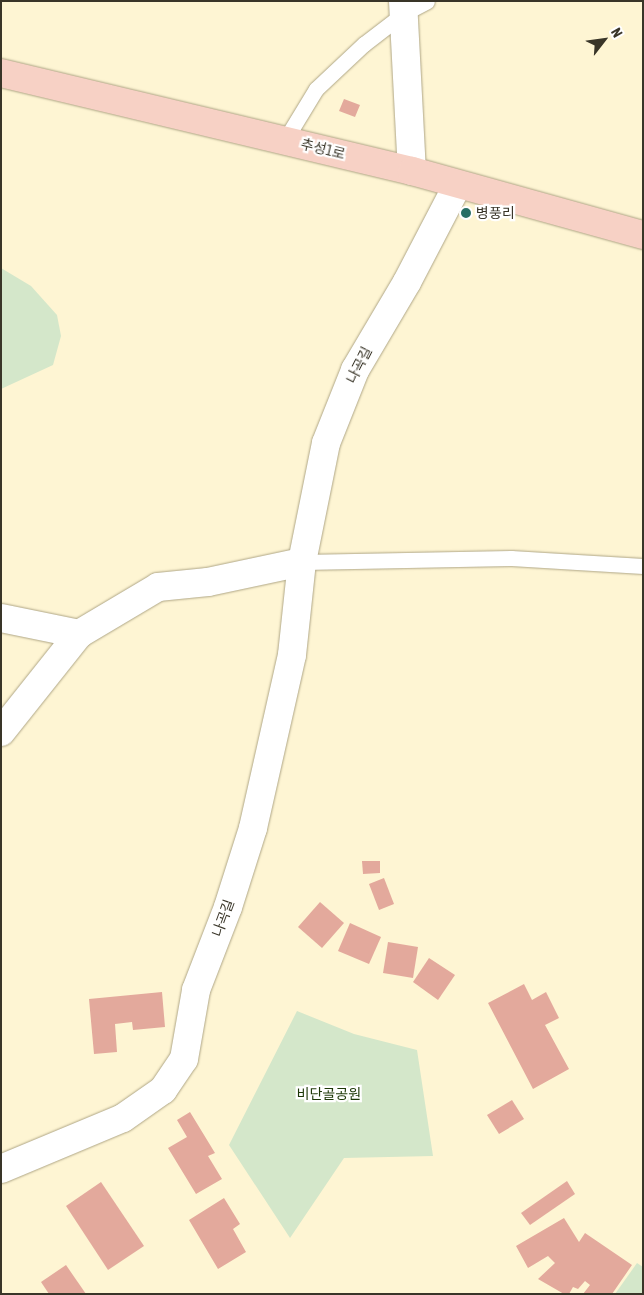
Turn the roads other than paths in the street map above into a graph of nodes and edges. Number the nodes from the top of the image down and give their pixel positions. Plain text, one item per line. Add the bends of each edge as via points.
1 (427, 1) edge
2 (403, 8) edge
3 (1, 73) edge
4 (285, 140) junction
5 (412, 171) junction
6 (458, 184) junction
7 (643, 235) edge
8 (302, 562) junction
9 (643, 566) edge
10 (1, 618) edge
11 (79, 634) junction
12 (1, 732) edge
13 (1, 1169) edge

1 - 2 lane
2 - 4 lane via 316,89
2 - 5 street
3 - 4 street, 추성1로
4 - 5 street, 추성1로
5 - 6 street, 추성1로
6 - 7 street, 추성1로
6 - 8 street, 나곡길 via 407,282 355,370 326,444
8 - 9 lane via 511,558
8 - 11 street via 208,582 158,587
8 - 13 street, 나곡길 via 292,655 253,828 228,907 196,990 184,1059 163,1090 123,1118
10 - 11 street
11 - 12 street

